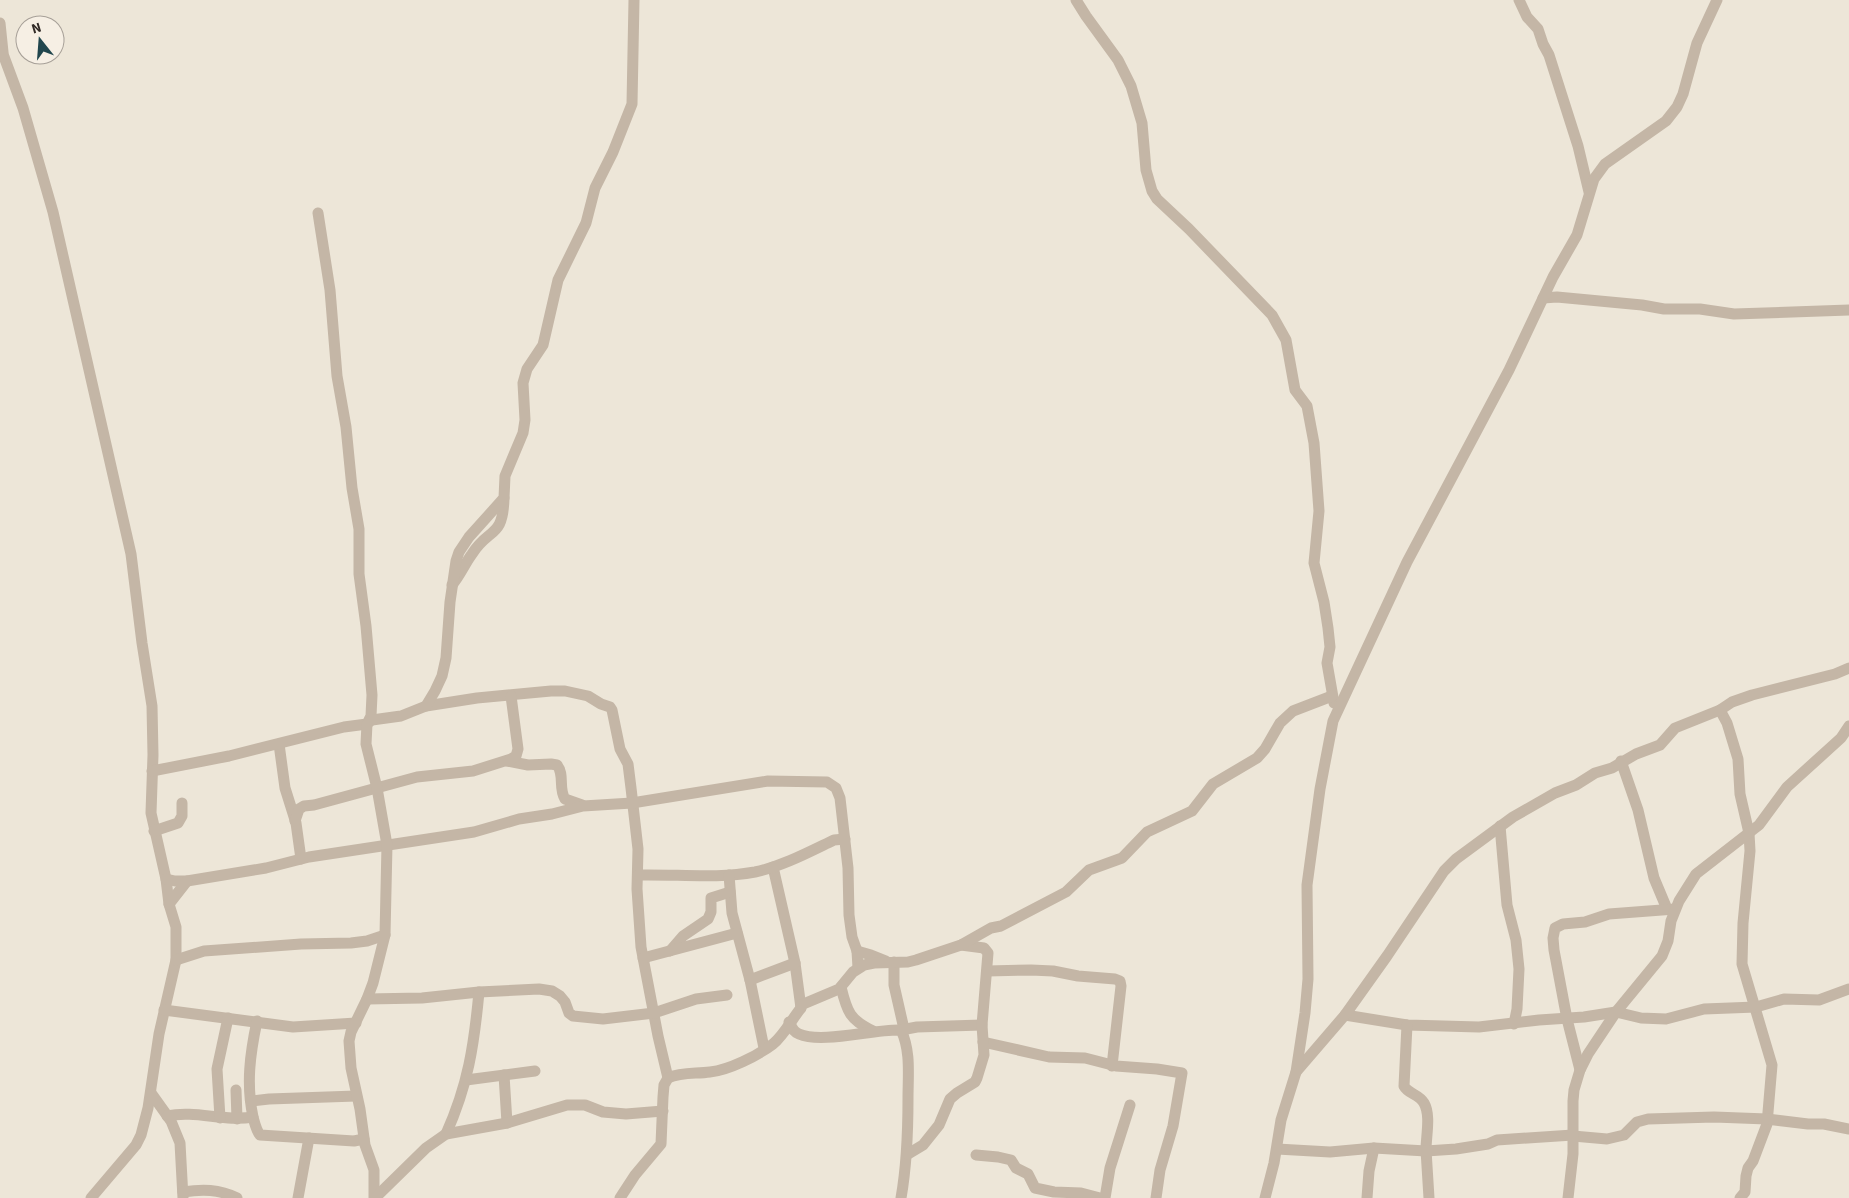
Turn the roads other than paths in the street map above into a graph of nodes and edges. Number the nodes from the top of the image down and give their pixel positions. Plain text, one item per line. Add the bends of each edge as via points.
1 (634, 0) edge
2 (1076, 0) edge
3 (1519, 0) edge
4 (1717, 0) edge
5 (0, 23) edge
6 (1, 49) edge
7 (1589, 192) junction
8 (318, 213) dead end
9 (1543, 298) junction
10 (1849, 310) edge
11 (1849, 668) edge
12 (511, 696) junction
13 (1332, 696) junction
14 (426, 706) junction
15 (1720, 710) junction
16 (1336, 714) junction
17 (367, 724) junction
18 (1849, 726) edge
19 (279, 744) junction
20 (507, 761) junction
21 (1622, 761) junction
22 (152, 771) junction
23 (377, 788) junction
24 (182, 803) dead end
25 (632, 803) junction
26 (583, 806) junction
27 (295, 821) junction
28 (1500, 826) junction
29 (154, 831) junction
30 (1749, 833) junction
31 (844, 839) junction
32 (387, 845) junction
33 (301, 859) junction
34 (773, 867) junction
35 (638, 875) junction
36 (728, 875) junction
37 (166, 879) junction
38 (187, 881) junction
39 (730, 892) junction
40 (169, 904) junction
41 (1671, 909) junction
42 (737, 933) junction
43 (385, 935) junction
44 (961, 945) junction
45 (670, 951) junction
46 (857, 951) junction
47 (643, 958) junction
48 (176, 960) junction
49 (891, 962) junction
50 (795, 963) junction
51 (858, 968) junction
52 (987, 971) junction
53 (750, 980) junction
54 (841, 987) junction
55 (1849, 989) edge
56 (479, 992) junction
57 (727, 995) dead end
58 (367, 999) junction
59 (1756, 1007) junction
60 (802, 1008) junction
61 (164, 1010) junction
62 (1616, 1012) junction
63 (654, 1013) junction
64 (1345, 1015) junction
65 (228, 1018) junction
66 (1567, 1019) junction
67 (257, 1022) junction
68 (789, 1022) junction
69 (356, 1023) junction
70 (1407, 1024) junction
71 (1514, 1024) junction
72 (982, 1025) junction
73 (903, 1030) junction
74 (873, 1031) junction
75 (983, 1042) junction
76 (764, 1048) junction
77 (1112, 1066) junction
78 (1580, 1070) junction
79 (534, 1071) dead end
80 (1296, 1072) junction
81 (504, 1075) junction
82 (668, 1078) junction
83 (466, 1080) junction
84 (236, 1090) dead end
85 (151, 1092) junction
86 (356, 1096) junction
87 (250, 1101) junction
88 (1130, 1105) dead end
89 (663, 1111) junction
90 (167, 1116) junction
91 (253, 1117) junction
92 (220, 1118) junction
93 (237, 1119) junction
94 (1767, 1119) junction
95 (507, 1123) junction
96 (1849, 1129) edge
97 (446, 1134) junction
98 (1573, 1136) junction
99 (309, 1138) junction
100 (364, 1139) junction
101 (1374, 1148) junction
102 (1276, 1149) junction
103 (1426, 1151) junction
104 (908, 1154) junction
105 (976, 1155) dead end
106 (183, 1195) edge
107 (91, 1198) edge
108 (237, 1198) edge
109 (298, 1198) edge
110 (374, 1198) edge
111 (620, 1198) edge
112 (901, 1198) edge
113 (1100, 1198) edge
114 (1105, 1198) edge
115 (1156, 1198) edge
116 (1265, 1198) edge
117 (1367, 1198) edge
118 (1429, 1198) edge
119 (1568, 1198) edge
120 (1740, 1198) edge

1 - 14 street via 632,104 595,188 586,223 558,280 543,344 527,369 523,382 523,433 506,476 504,498 463,544 456,561 446,658 435,691
2 - 13 street via 1118,60 1131,86 1142,123 1146,170 1152,191 1272,315 1286,340 1295,390 1306,406 1314,443 1319,511 1314,563 1328,628 1330,647 1327,664
3 - 7 street via 1527,17 1538,29 1549,55
4 - 7 street via 1697,43 1677,107 1666,121 1605,164
5 - 6 street
6 - 22 street via 26,116 53,212 129,546 152,706
7 - 9 street via 1576,235
8 - 17 street via 359,530 359,574 372,695 371,716
9 - 10 street via 1734,314
9 - 16 street via 1509,370 1407,562
11 - 15 street via 1752,695
12 - 14 street
12 - 20 street via 518,749 516,756
12 - 25 street via 565,691 588,696 610,707 614,713 620,749 628,764
13 - 16 street
13 - 44 street via 1293,711 1280,723 1257,758 1213,784 1192,811 1147,832 1122,858 1089,870 1066,892
14 - 17 street
15 - 21 street via 1677,726 1660,746
15 - 30 street via 1738,759 1740,794
16 - 80 street via 1330,730 1310,850 1307,994
17 - 19 street
17 - 23 street via 366,744
18 - 30 street via 1824,755 1787,787 1764,820
19 - 22 street
19 - 27 street via 285,788
20 - 23 street via 473,771 433,774
20 - 26 street via 557,765 565,799
21 - 28 street via 1555,793
21 - 41 street via 1638,810 1654,878
22 - 29 street
23 - 27 street via 302,807
23 - 32 street
24 - 29 street via 182,816 178,823
25 - 26 street
25 - 31 street via 768,781 827,782 839,792
25 - 35 street
26 - 32 street via 474,832
27 - 33 street
28 - 64 street via 1444,871
28 - 71 street via 1507,905 1519,969
29 - 37 street
30 - 41 street via 1696,874
30 - 59 street via 1742,964
31 - 34 street via 834,840
31 - 46 street via 849,915
32 - 33 street
32 - 43 street
33 - 38 street
34 - 36 street
34 - 50 street
35 - 36 street
35 - 47 street
36 - 39 street
37 - 38 street
37 - 40 street
38 - 40 street
39 - 42 street
39 - 45 street via 711,898 708,919 683,936
40 - 48 street via 176,927
41 - 62 street via 1665,950
41 - 66 street via 1609,914 1557,926 1554,950
42 - 45 street
42 - 53 street
43 - 48 street via 351,943 204,951
43 - 58 street
44 - 49 street via 908,962
44 - 52 street via 986,949
45 - 47 street
46 - 49 street
46 - 51 street
47 - 63 street
48 - 61 street
49 - 51 street
49 - 73 street
50 - 53 street
50 - 60 street
51 - 54 street
52 - 72 street
52 - 77 street via 1053,971 1120,981
53 - 76 street
54 - 60 street via 801,1005
54 - 74 street via 850,1014 856,1022
55 - 59 street via 1819,1000 1784,999
56 - 58 street
56 - 63 street via 539,989 552,992 560,996 571,1015 577,1018 603,1019
56 - 83 street via 476,1033
57 - 63 street via 696,999
58 - 69 street
59 - 62 street via 1704,1009 1666,1019
59 - 94 street via 1772,1065
60 - 68 street
61 - 65 street
61 - 85 street
62 - 66 street
62 - 78 street
63 - 82 street
64 - 70 street
64 - 80 street
65 - 67 street
65 - 92 street via 217,1069
66 - 71 street
66 - 78 street
67 - 69 street via 293,1027
67 - 87 street via 250,1058
68 - 74 street via 798,1034 812,1036 834,1037
68 - 76 street via 773,1044
69 - 86 street via 349,1040
70 - 71 street via 1479,1027
70 - 103 street via 1404,1086 1424,1102
72 - 73 street
72 - 75 street
73 - 74 street
73 - 104 street via 908,1065
75 - 77 street via 1041,1055 1085,1058
75 - 104 street via 984,1055 976,1080 950,1099 939,1125 923,1146
76 - 82 street via 719,1071
77 - 115 street via 1182,1074
78 - 98 street via 1574,1090
79 - 81 street
80 - 102 street
81 - 83 street
81 - 95 street
82 - 89 street via 664,1085
83 - 97 street
84 - 93 street
85 - 90 street
85 - 107 street via 136,1145
86 - 87 street
86 - 100 street
87 - 91 street
88 - 114 street via 1110,1168
89 - 95 street via 620,1114 572,1105
89 - 111 street via 661,1144
90 - 92 street
90 - 106 street via 180,1143
91 - 93 street
91 - 99 street via 260,1135
92 - 93 street
94 - 96 street
94 - 98 street via 1648,1119 1637,1122 1624,1135 1615,1138
94 - 120 street
95 - 97 street
97 - 110 street via 426,1148
98 - 103 street via 1497,1140 1456,1149
98 - 119 street
99 - 100 street
99 - 109 street
100 - 110 street via 374,1170
101 - 102 street via 1330,1152
101 - 103 street
101 - 117 street
102 - 116 street
103 - 118 street
104 - 112 street
105 - 113 street via 1011,1160 1016,1168 1028,1174 1035,1188
106 - 108 street via 214,1190

